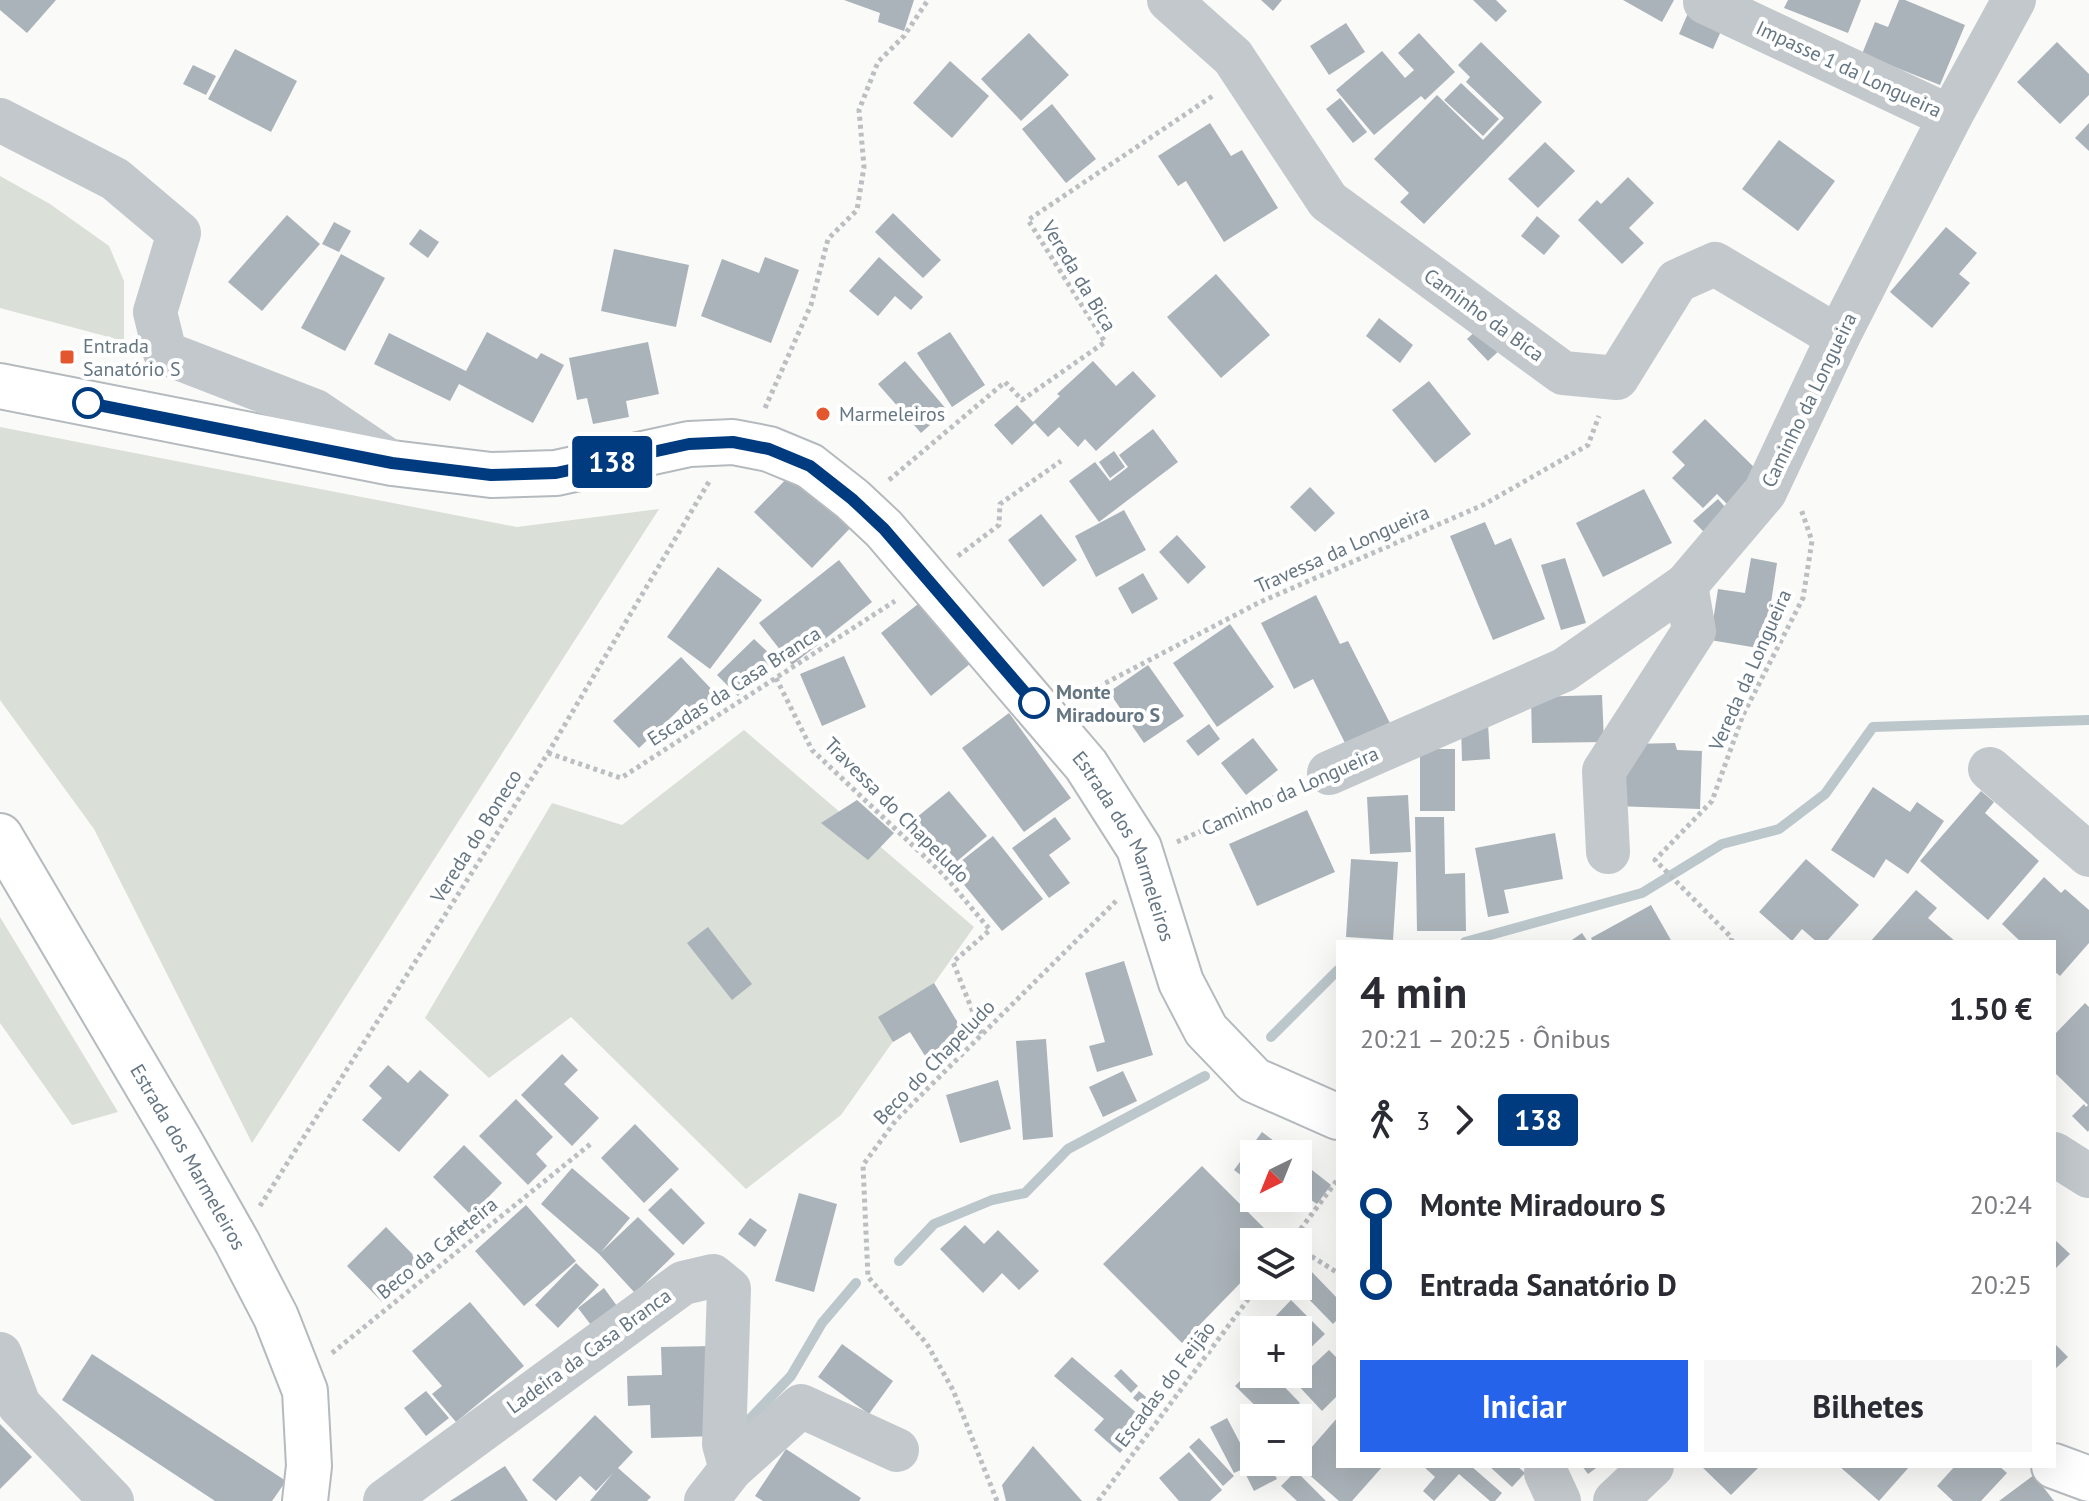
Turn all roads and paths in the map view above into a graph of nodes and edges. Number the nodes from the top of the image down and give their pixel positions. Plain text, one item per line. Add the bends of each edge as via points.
1 (928, 0) edge
2 (1169, 0) edge
3 (2014, 0) edge
4 (1705, 2) edge
5 (1245, 75) junction
6 (1950, 117) junction
7 (0, 120) edge
8 (1838, 337) junction
9 (1614, 378) junction
10 (0, 386) edge
11 (741, 444) junction
12 (1783, 455) junction
13 (1061, 461) dead end
14 (392, 463) junction
15 (859, 506) junction
16 (938, 571) junction
17 (1686, 585) junction
18 (776, 678) junction
19 (1044, 716) junction
20 (548, 753) junction
21 (1990, 769) dead end
22 (1329, 773) joint
23 (0, 836) edge
24 (1608, 852) dead end
25 (1141, 853) junction
26 (2089, 855) edge
27 (1732, 940) edge
28 (982, 1035) junction
29 (1336, 1116) edge
30 (593, 1142) dead end
31 (2056, 1155) edge
32 (2089, 1176) edge
33 (1336, 1182) edge
34 (1301, 1228) edge
35 (237, 1242) junction
36 (1312, 1257) edge
37 (1336, 1272) edge
38 (1248, 1300) edge
39 (0, 1354) edge
40 (300, 1379) junction
41 (10, 1404) edge
42 (897, 1450) dead end
43 (2056, 1467) edge
44 (1650, 1468) edge
45 (2089, 1479) edge
46 (718, 1485) edge
47 (112, 1501) edge
48 (305, 1501) edge
49 (385, 1501) edge
50 (997, 1501) edge
51 (1098, 1501) edge
52 (1615, 1501) edge

1 - 11 path, Vereda do Boneco via 878,62 859,110 864,167 857,210 828,239 811,305
2 - 5 street, Caminho da Bica via 1233,57
3 - 6 street, Caminho da Longueira
4 - 6 street, Impasse 1 da Longueira
5 - 9 street, Caminho da Bica via 1328,201 1563,373
5 - 15 path, Vereda da Bica via 1028,220 1105,342 1022,400 1005,382
6 - 8 street, Caminho da Longueira
7 - 14 street via 115,179 179,233 155,312 165,353 315,411
8 - 9 street via 1715,264 1677,281
8 - 12 street, Caminho da Longueira
9 - 19 path, Travessa da Longueira via 1588,445 1483,505 1258,603
10 - 14 main road, Estrada dos Marmeleiros
11 - 14 main road, Estrada dos Marmeleiros via 689,444 556,473 491,475
11 - 15 main road, Estrada dos Marmeleiros via 810,466
11 - 20 path, Vereda do Boneco
12 - 17 street, Caminho da Longueira via 1765,492
12 - 27 path, Vereda da Longueira via 1812,541 1803,598 1743,715 1712,801 1655,860
13 - 16 path, Escadas da Casa Branca via 1000,504 999,525
15 - 16 main road, Estrada dos Marmeleiros
16 - 18 path, Escadas da Casa Branca
16 - 19 main road, Estrada dos Marmeleiros
17 - 22 street, Caminho da Longueira via 1564,670
17 - 24 street via 1694,631 1604,771
18 - 20 path, Escadas da Casa Branca via 621,778
18 - 28 path, Travessa do Chapeludo via 812,750 944,875 990,930 953,962
19 - 25 main road, Estrada dos Marmeleiros via 1086,765
20 - 35 path, Vereda do Boneco
21 - 26 street
22 - 25 path, Caminho da Longueira
23 - 35 main road, Estrada dos Marmeleiros
25 - 28 path, Beco do Chapeludo via 1128,857 1130,885
25 - 29 main road, Estrada dos Marmeleiros via 1181,982 1206,1030 1254,1080
28 - 50 path, Beco do Chapeludo via 896,1120 863,1165 868,1277 927,1344 953,1390
30 - 40 path, Beco da Cafeteira
31 - 32 street
33 - 34 path
35 - 40 main road, Estrada dos Marmeleiros via 276,1317
36 - 37 path
38 - 51 path, Escadas do Feijão
39 - 41 street
40 - 48 main road, Estrada dos Marmeleiros via 309,1466
41 - 47 street
42 - 46 street via 801,1406
43 - 45 main road
44 - 52 street
46 - 49 street, Ladeira da Casa Branca via 729,1289 713,1276 683,1283

